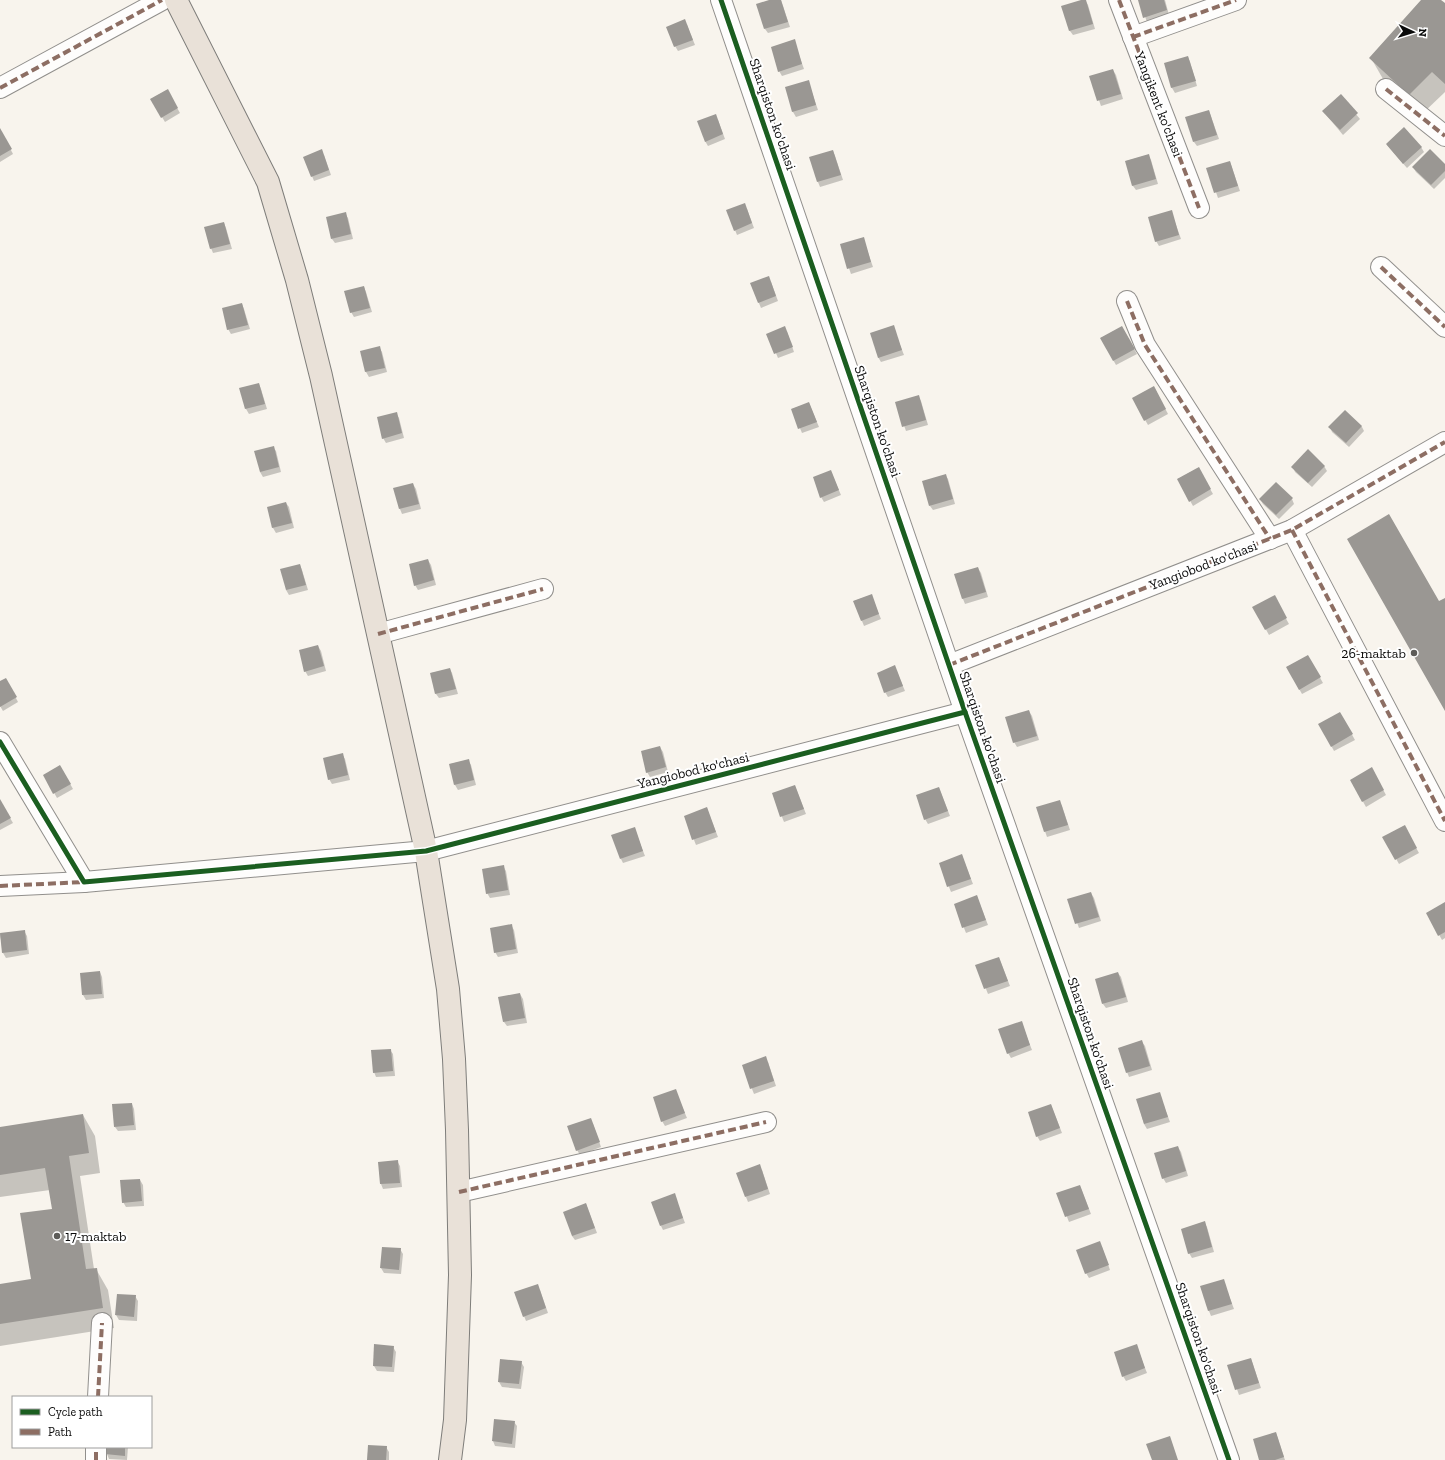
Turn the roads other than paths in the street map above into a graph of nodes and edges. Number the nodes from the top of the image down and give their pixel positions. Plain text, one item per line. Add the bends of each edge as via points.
1 (162, 0) edge
2 (176, 0) edge
3 (721, 0) edge
4 (1120, 0) edge
5 (1236, 0) edge
6 (1133, 37) junction
7 (0, 88) edge
8 (1386, 89) dead end
9 (1445, 136) edge
10 (1199, 208) dead end
11 (1381, 267) dead end
12 (1127, 301) dead end
13 (1445, 327) edge
14 (1445, 442) edge
15 (1292, 530) junction
16 (1270, 539) junction
17 (543, 589) dead end
18 (378, 634) junction
19 (949, 665) junction
20 (965, 712) junction
21 (0, 742) edge
22 (1445, 821) edge
23 (426, 851) junction
24 (84, 882) junction
25 (0, 886) edge
26 (766, 1122) dead end
27 (459, 1192) junction
28 (102, 1323) dead end
29 (98, 1396) edge
30 (96, 1448) edge
31 (96, 1460) edge
32 (450, 1460) edge
33 (1229, 1460) edge

1 - 7 street
2 - 18 main road via 268,182 297,280 319,369
3 - 19 street, Sharqiston ko'chasi
4 - 6 street, Yangikent ko'chasi
5 - 6 street
6 - 10 street, Yangikent ko'chasi
8 - 9 street
11 - 13 street
12 - 16 street via 1145,345
14 - 15 street, Yangiobod ko'chasi
15 - 16 street, Yangiobod ko'chasi
15 - 22 street
16 - 19 street, Yangiobod ko'chasi
17 - 18 street
18 - 23 main road
19 - 20 street, Sharqiston ko'chasi
20 - 23 street, Yangiobod ko'chasi
20 - 33 street, Sharqiston ko'chasi
21 - 24 street
23 - 24 street, Yangiobod ko'chasi
23 - 27 main road via 448,989 454,1059
24 - 25 street, Yangiobod ko'chasi
26 - 27 street
27 - 32 main road via 460,1275 455,1420
28 - 29 street
30 - 31 street

